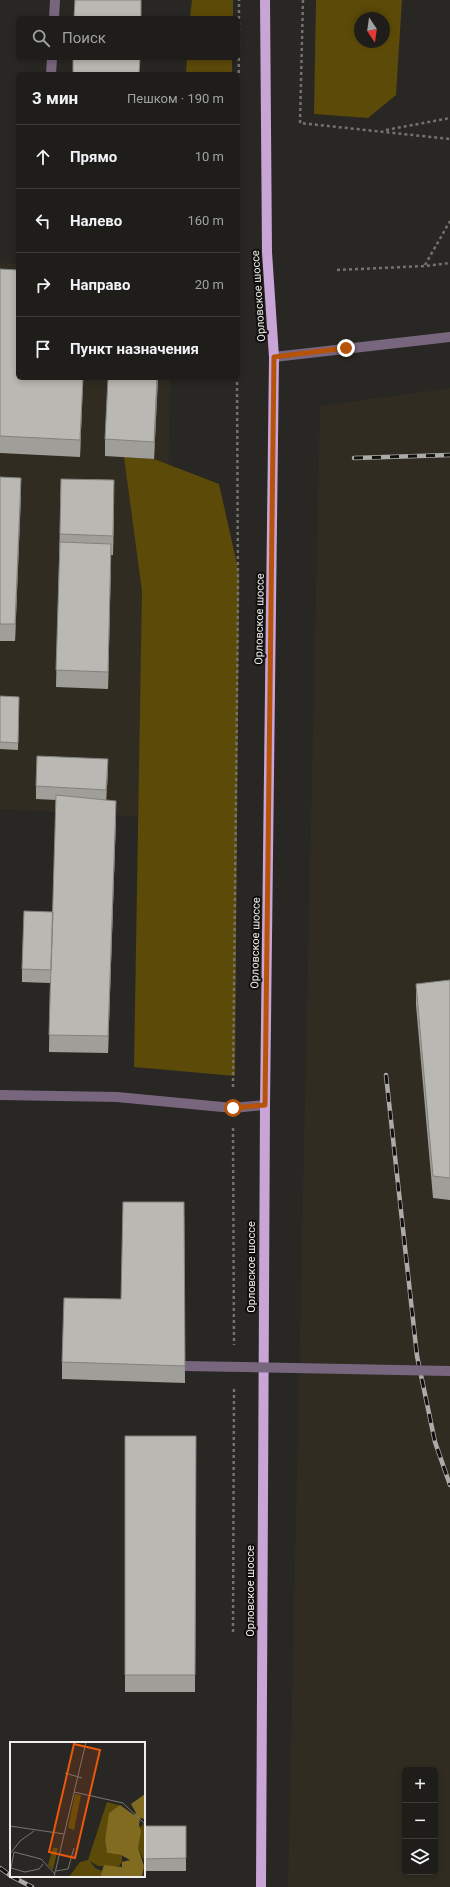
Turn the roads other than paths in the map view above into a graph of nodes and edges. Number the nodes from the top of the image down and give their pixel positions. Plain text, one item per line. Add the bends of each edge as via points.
1 (55, 0) edge
2 (266, 0) edge
3 (54, 16) edge
4 (52, 60) edge
5 (51, 72) edge
6 (450, 337) edge
7 (274, 357) junction
8 (0, 1095) edge
9 (265, 1105) junction
10 (184, 1366) edge
11 (450, 1371) edge
12 (261, 1887) edge

1 - 3 street
2 - 7 main road, Орловское шоссе via 267,252
4 - 5 street
6 - 7 street
7 - 9 main road, Орловское шоссе
8 - 9 street via 117,1097 233,1108
9 - 12 main road, Орловское шоссе
10 - 11 street, bridge

